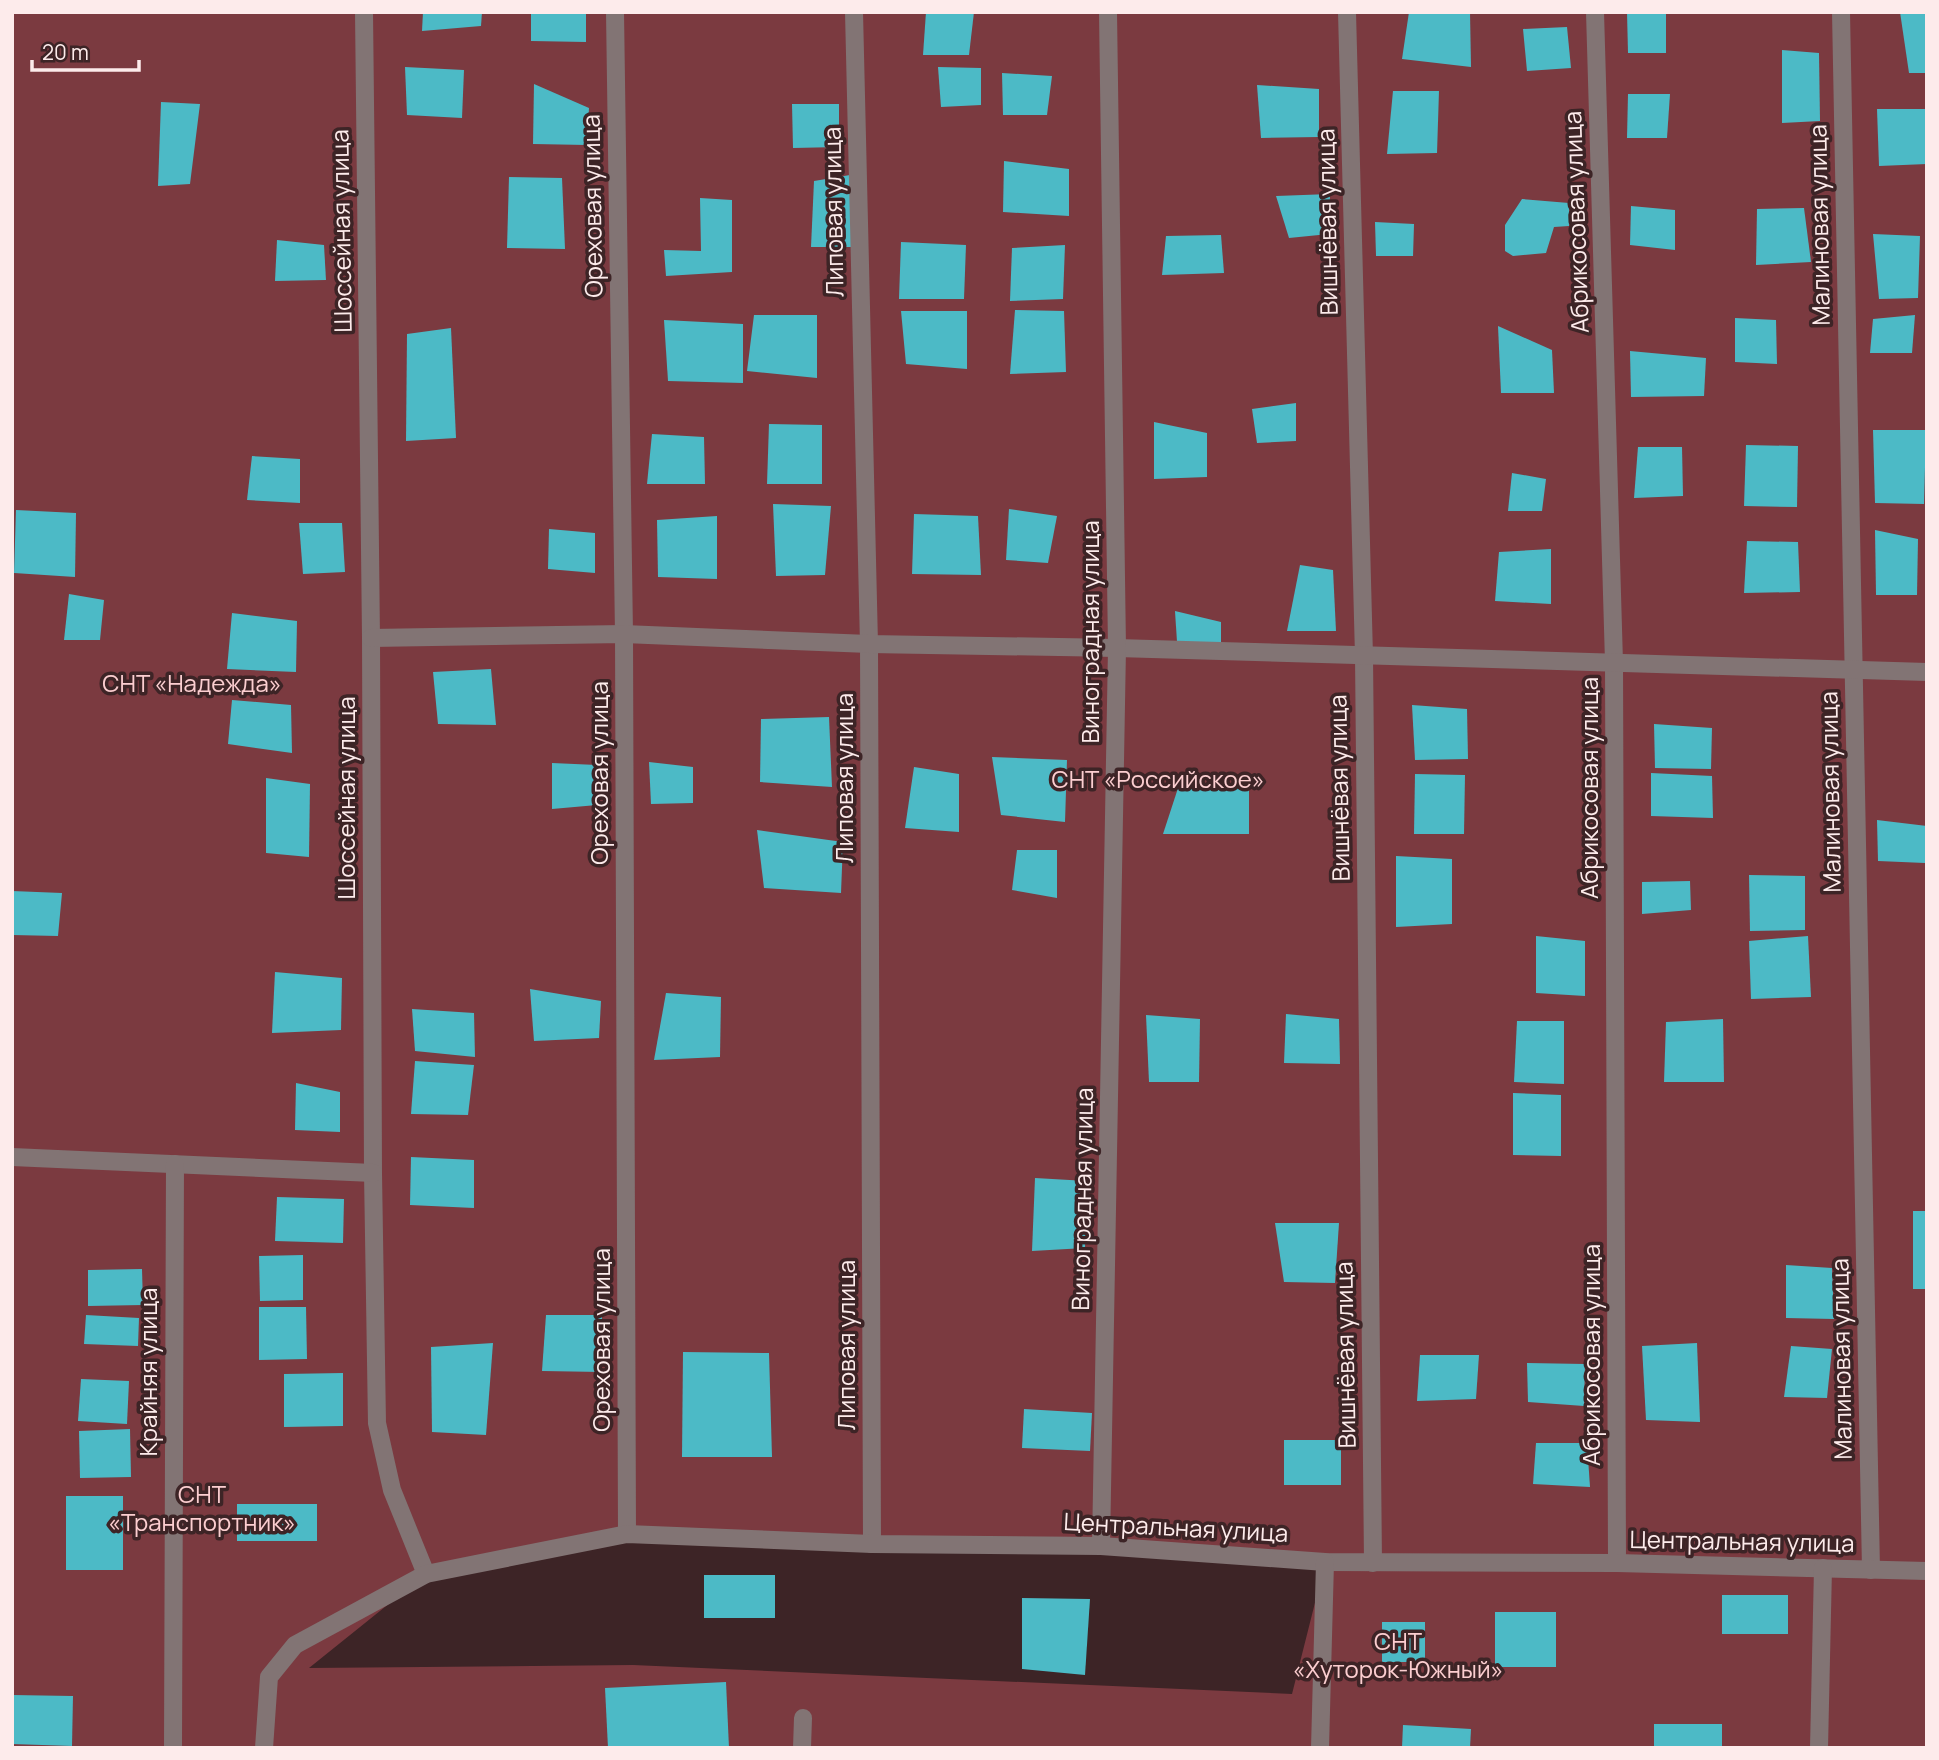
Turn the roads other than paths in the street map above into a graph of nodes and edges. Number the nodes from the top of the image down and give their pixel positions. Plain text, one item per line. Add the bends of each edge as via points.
1 (364, 12) edge
2 (615, 12) edge
3 (854, 12) edge
4 (1108, 12) edge
5 (1347, 12) edge
6 (1595, 12) edge
7 (1841, 12) edge
8 (624, 634) junction
9 (371, 638) junction
10 (869, 644) junction
11 (1117, 649) junction
12 (1364, 656) junction
13 (1614, 662) junction
14 (1853, 670) junction
15 (1927, 672) edge
16 (12, 1157) edge
17 (175, 1164) junction
18 (373, 1172) junction
19 (627, 1534) junction
20 (872, 1545) junction
21 (1101, 1546) junction
22 (1325, 1562) junction
23 (1373, 1563) junction
24 (1617, 1563) junction
25 (1823, 1568) junction
26 (1871, 1570) junction
27 (1927, 1571) edge
28 (426, 1574) junction
29 (803, 1718) dead end
30 (173, 1748) edge
31 (264, 1748) edge
32 (802, 1748) edge
33 (1320, 1748) edge
34 (1819, 1748) edge

1 - 9 street, Шоссейная улица
2 - 8 street, Ореховая улица
3 - 10 street, Липовая улица
4 - 11 street, Виноградная улица
5 - 12 street, Вишнёвая улица
6 - 13 street, Абрикосовая улица
7 - 14 street, Малиновая улица
8 - 9 street
8 - 10 street
8 - 19 street, Ореховая улица
9 - 18 street, Шоссейная улица
10 - 11 street
10 - 20 street, Липовая улица
11 - 12 street
11 - 21 street, Виноградная улица
12 - 13 street
12 - 23 street, Вишнёвая улица
13 - 14 street
13 - 24 street, Абрикосовая улица
14 - 15 street
14 - 26 street, Малиновая улица
16 - 17 street
17 - 18 street
17 - 30 street, Крайняя улица
18 - 28 street, Шоссейная улица via 377,1423 391,1490
19 - 20 street, Центральная улица
19 - 28 street, Центральная улица
20 - 21 street, Центральная улица
21 - 22 street, Центральная улица
22 - 23 street, Центральная улица
22 - 33 street
23 - 24 street, Центральная улица
24 - 25 street, Центральная улица
25 - 26 street, Центральная улица
25 - 34 street
26 - 27 street, Центральная улица
28 - 31 street, Центральная улица via 295,1645 269,1677
29 - 32 street

